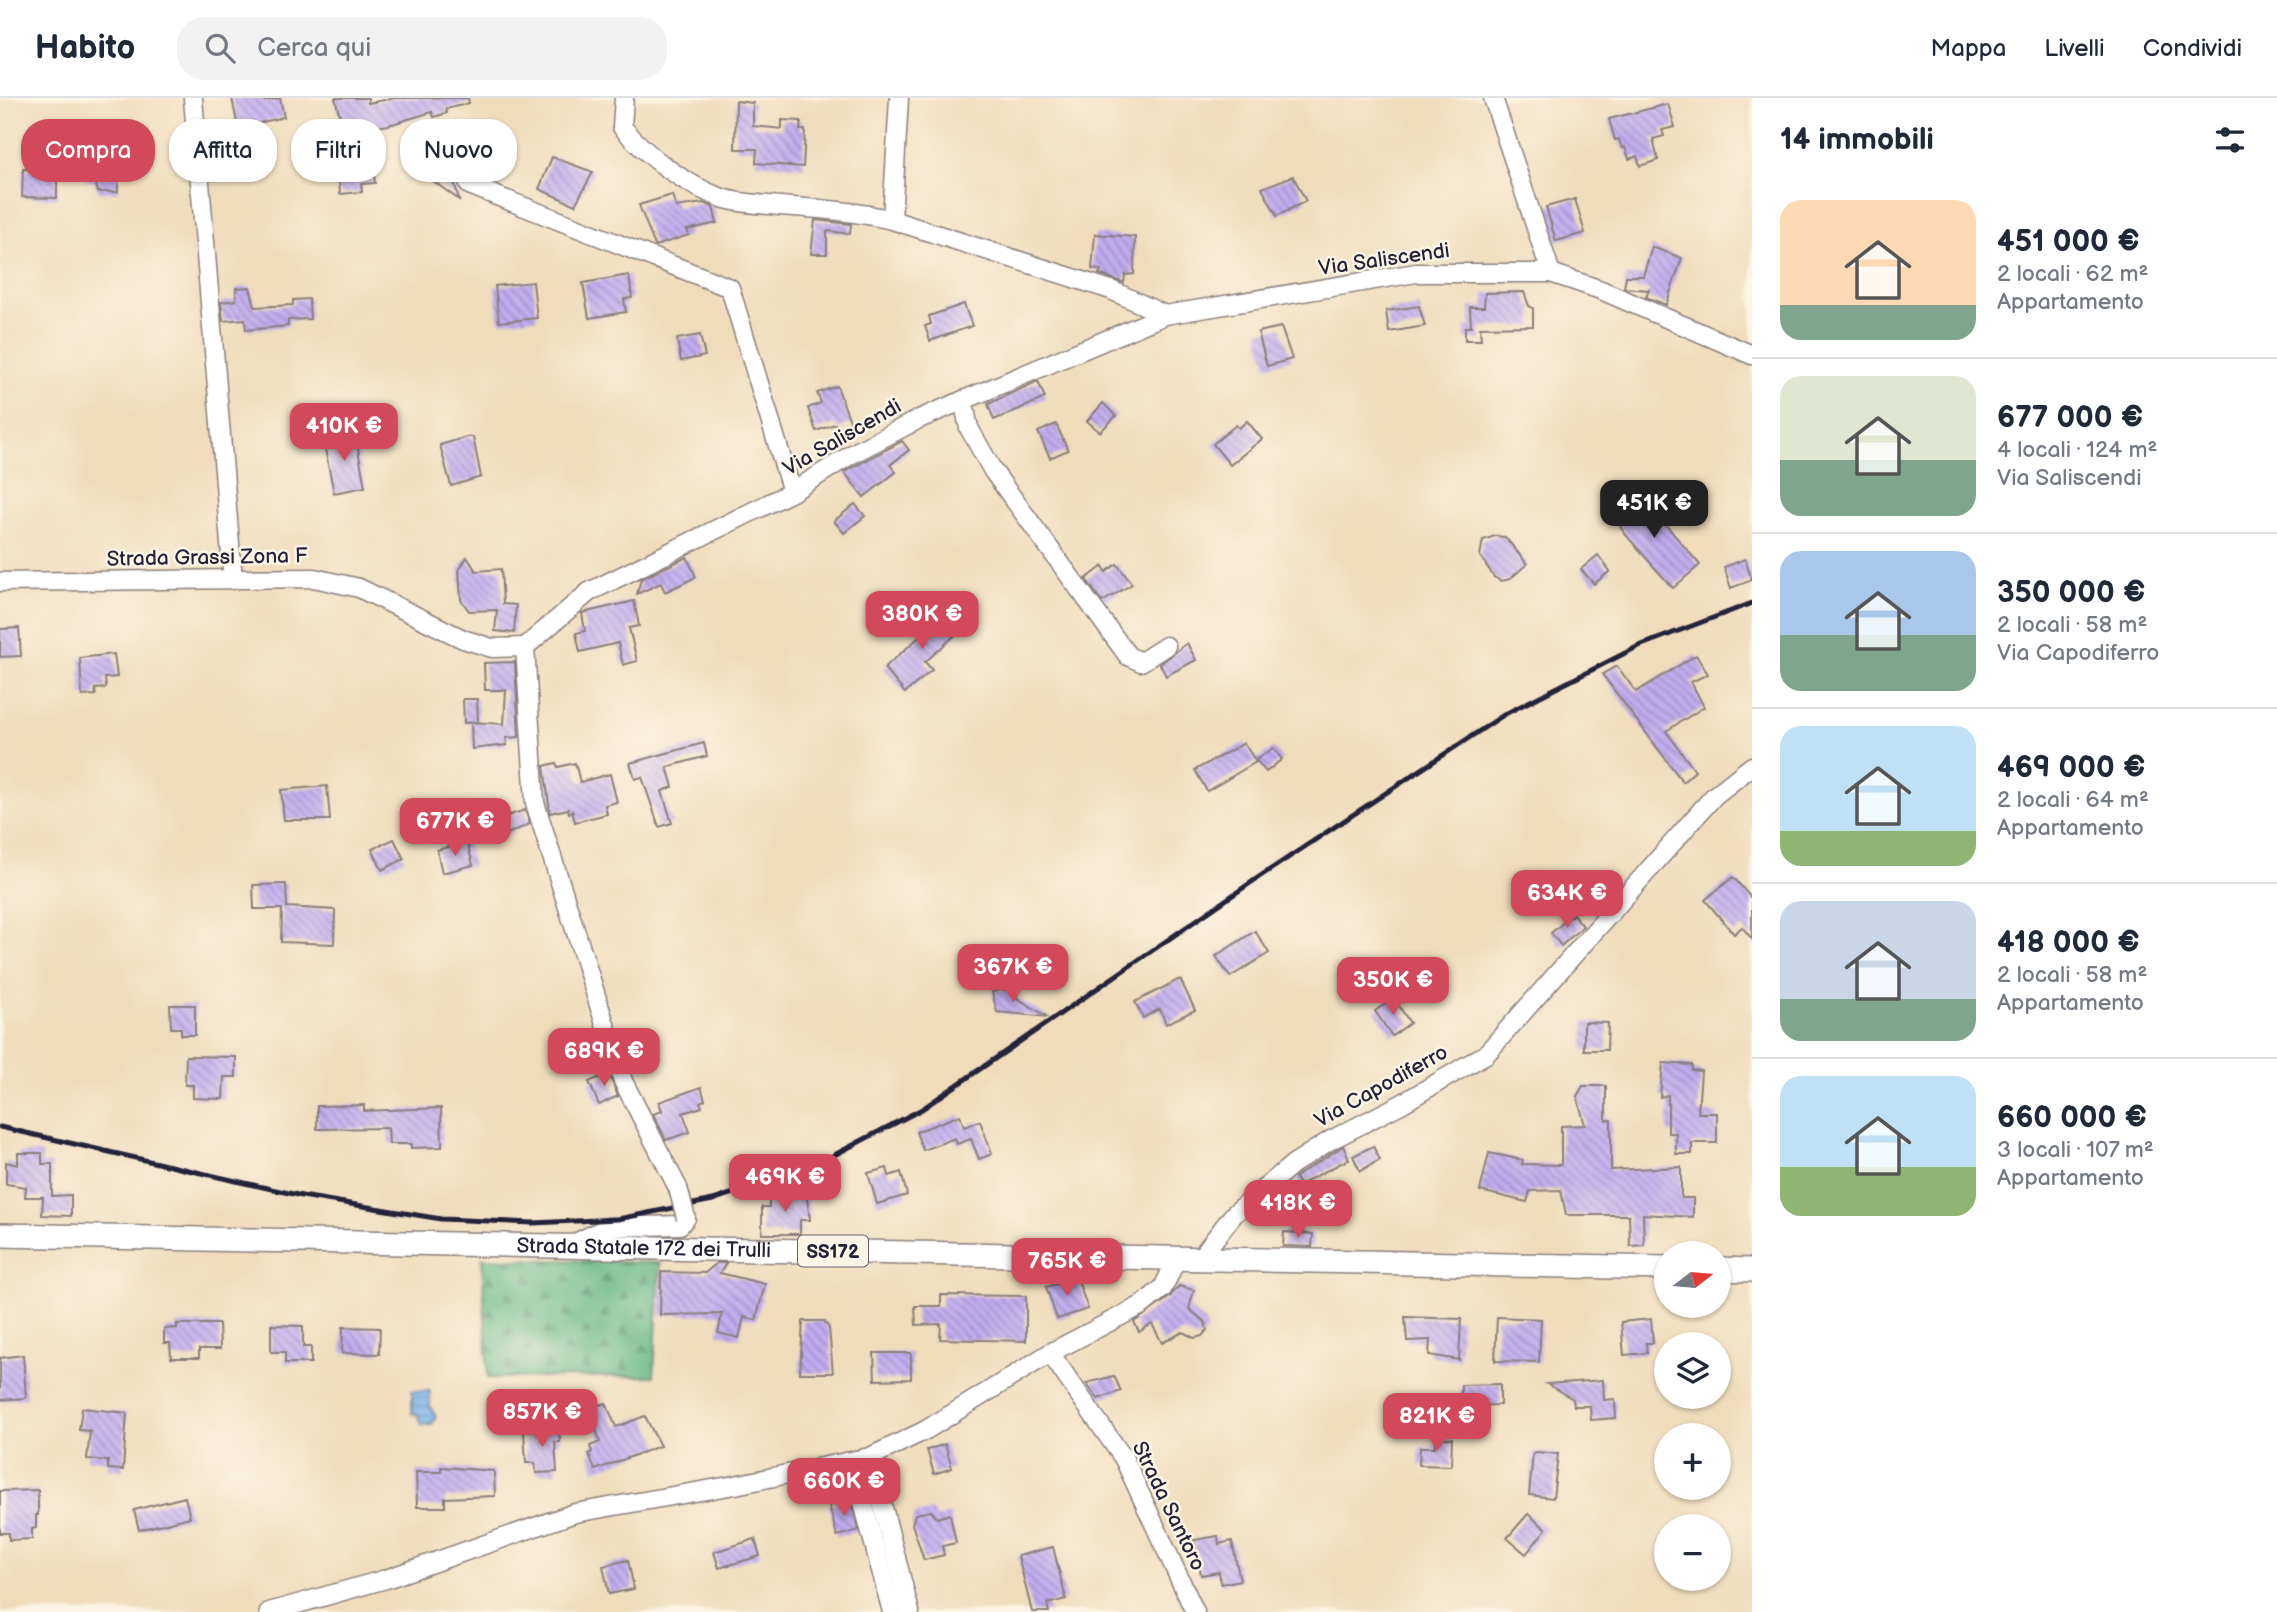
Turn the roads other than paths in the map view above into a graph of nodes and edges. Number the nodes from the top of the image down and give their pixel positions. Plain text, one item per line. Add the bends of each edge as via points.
1 (193, 98) edge
2 (624, 98) edge
3 (899, 98) edge
4 (1493, 98) edge
5 (469, 185) dead end
6 (892, 220) junction
7 (1551, 273) junction
8 (1165, 315) junction
9 (1752, 355) edge
10 (963, 400) junction
11 (792, 492) junction
12 (233, 580) junction
13 (0, 582) edge
14 (1166, 646) dead end
15 (526, 647) junction
16 (1752, 766) edge
17 (0, 1235) edge
18 (571, 1245) junction
19 (1177, 1258) junction
20 (1200, 1258) junction
21 (1654, 1268) edge
22 (1731, 1269) edge
23 (1752, 1270) edge
24 (1050, 1353) junction
25 (870, 1457) junction
26 (852, 1461) junction
27 (269, 1612) edge
28 (892, 1612) edge
29 (910, 1612) edge
30 (1195, 1612) edge

1 - 12 street
2 - 6 street via 622,127 636,143 666,168 722,198 863,212
3 - 6 street
4 - 7 street
5 - 11 street via 730,288
6 - 8 street via 1111,290
7 - 8 street, Via Saliscendi via 1416,273
7 - 9 street, Via Saliscendi
8 - 10 street, Via Saliscendi
10 - 11 street, Via Saliscendi via 863,448
10 - 14 street via 969,428 993,471 1128,656 1141,662
11 - 15 street, Via Saliscendi via 589,592
12 - 13 street, Strada Grassi Zona F
12 - 15 street, Strada Grassi Zona F via 314,578 359,588 463,639 492,648
15 - 18 street, bridge via 535,803 623,1081 678,1188 686,1218 680,1225 608,1227
16 - 20 street, Via Capodiferro via 1714,796 1486,1054 1293,1164 1234,1214
17 - 18 main road, Strada Statale 172 dei Trulli / SS172
18 - 19 main road, Strada Statale 172 dei Trulli / SS172
19 - 20 main road, Strada Statale 172 dei Trulli / SS172
19 - 24 street via 1163,1288 1142,1305
20 - 21 main road, Strada Statale 172 dei Trulli / SS172
22 - 23 main road
24 - 25 street via 965,1407
24 - 30 street, Strada Santoro via 1124,1459
25 - 26 street
25 - 29 street
26 - 27 street via 575,1513 386,1579
26 - 28 street

